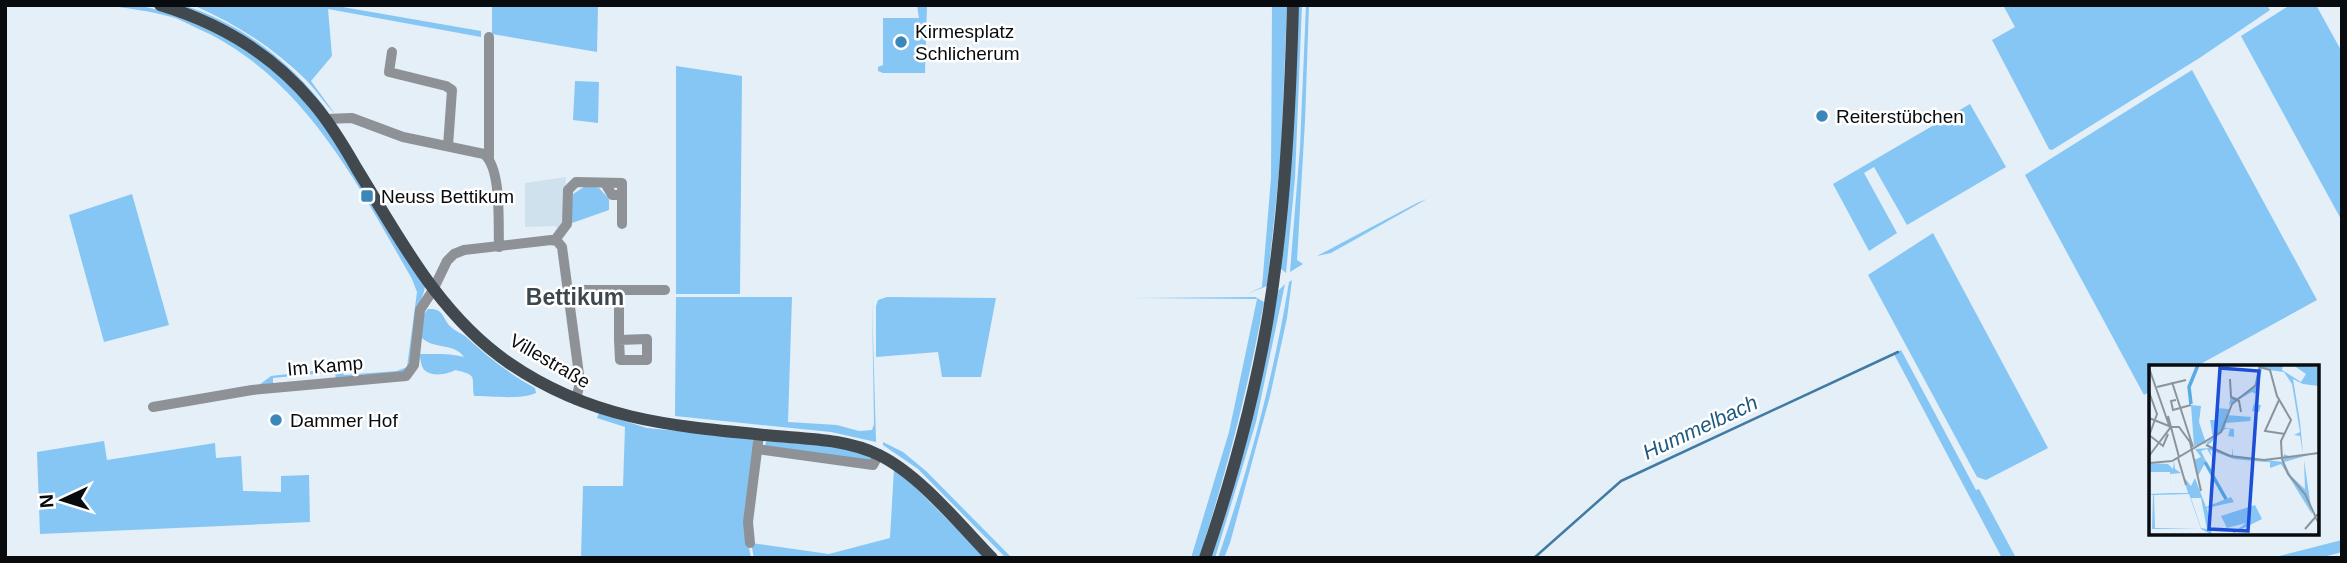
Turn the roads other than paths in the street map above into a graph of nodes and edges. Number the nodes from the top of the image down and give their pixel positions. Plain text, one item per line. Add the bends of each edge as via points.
1 (159, 5) edge
2 (1293, 5) edge
3 (489, 37) dead end
4 (392, 52) dead end
5 (326, 119) junction
6 (448, 146) junction
7 (489, 158) junction
8 (622, 223) dead end
9 (555, 240) junction
10 (499, 247) junction
11 (433, 290) junction
12 (569, 290) junction
13 (619, 290) junction
14 (665, 290) dead end
15 (619, 340) dead end
16 (576, 400) junction
17 (153, 407) dead end
18 (759, 435) junction
19 (757, 449) junction
20 (879, 454) junction
21 (750, 543) dead end
22 (992, 558) edge
23 (1205, 558) edge

1 - 5 main road, Villestraße via 243,41 293,81
2 - 23 main road via 1284,185 1268,319 1239,446
3 - 7 street
4 - 6 street via 389,72 452,90
5 - 6 street via 352,118 403,137
5 - 11 main road, Villestraße
6 - 7 street
7 - 10 street via 496,181
8 - 9 street via 622,183 576,182 570,187 567,227
9 - 10 street
9 - 12 street via 562,247
10 - 11 street, Im Kamp via 457,252 447,261
11 - 16 main road, Villestraße via 491,349
11 - 17 street, Im Kamp via 418,316 414,365 406,376 252,390
12 - 13 street
12 - 16 street via 580,382
13 - 14 street
13 - 15 street
16 - 18 main road, Villestraße via 641,420
18 - 19 street
18 - 20 main road, Villestraße via 842,443
19 - 20 street via 873,465
19 - 21 street via 748,522
20 - 22 main road, Villestraße via 913,478

